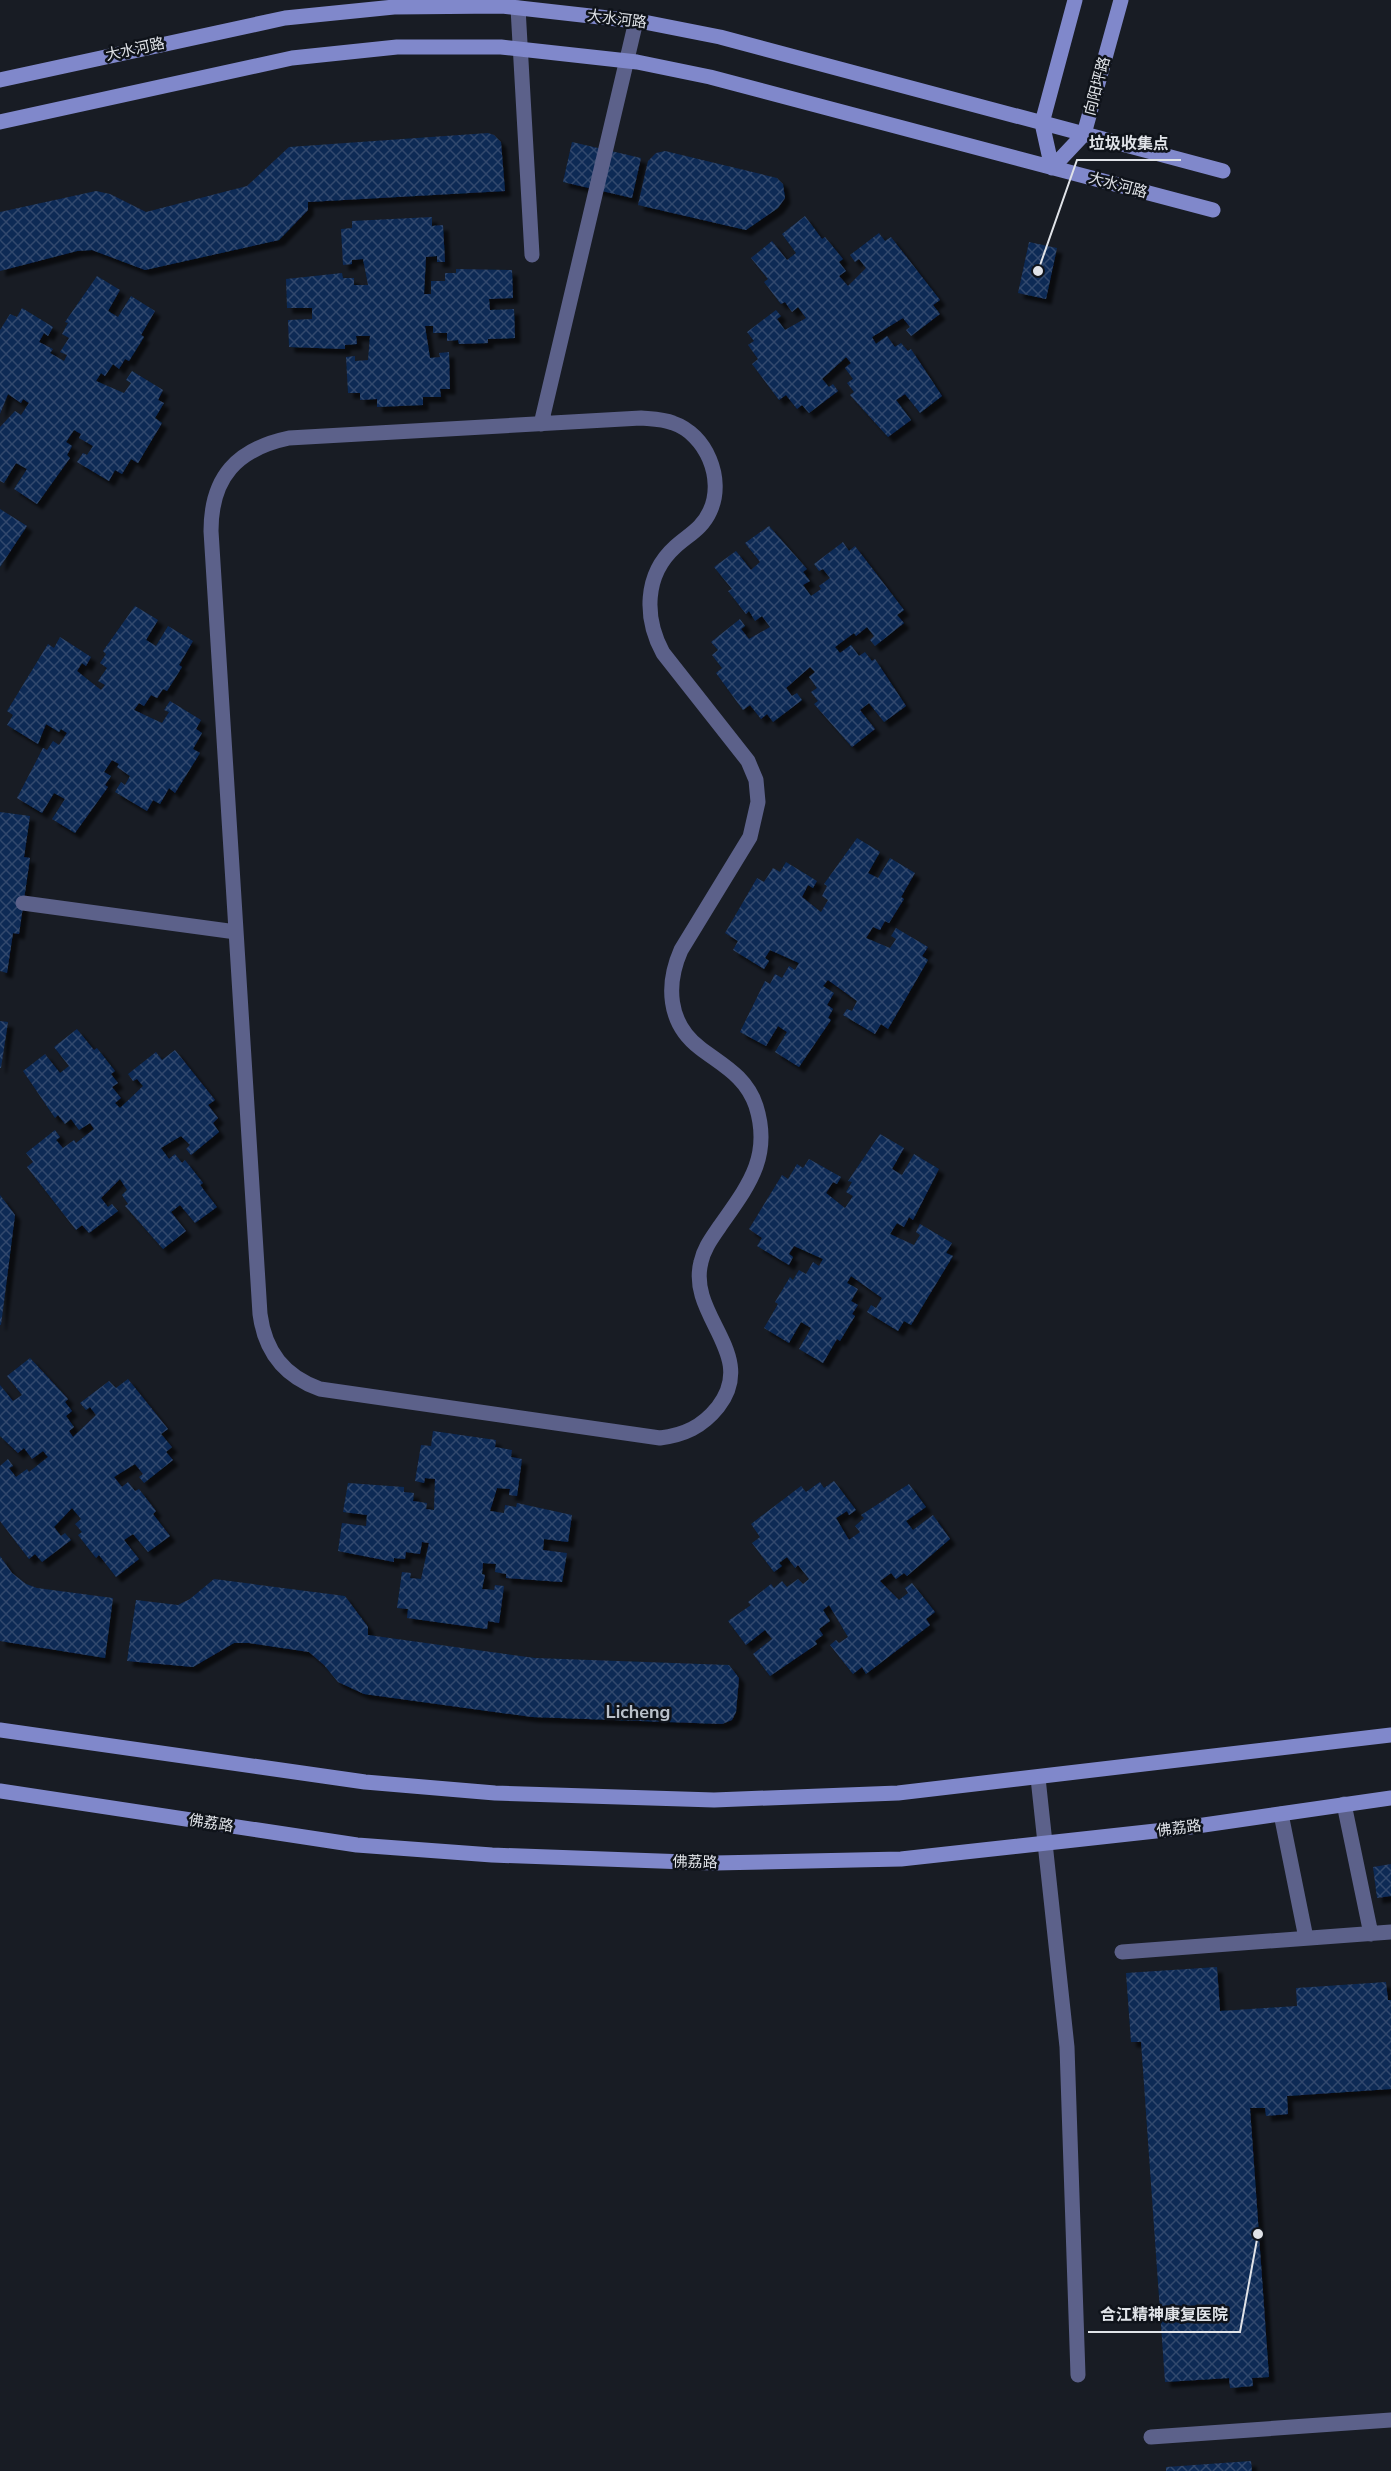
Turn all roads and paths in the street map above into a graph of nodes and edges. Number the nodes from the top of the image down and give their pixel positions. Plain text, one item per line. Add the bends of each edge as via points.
1 (1075, 0) edge
2 (1121, 0) edge
3 (518, 8) junction
4 (636, 21) junction
5 (520, 50) junction
6 (627, 61) junction
7 (0, 80) edge
8 (0, 122) edge
9 (1042, 123) junction
10 (1084, 134) junction
11 (1052, 168) junction
12 (1223, 171) dead end
13 (1213, 210) dead end
14 (532, 255) dead end
15 (542, 424) junction
16 (23, 903) dead end
17 (236, 932) junction
18 (0, 1730) edge
19 (1391, 1735) edge
20 (1038, 1778) junction
21 (0, 1791) edge
22 (1391, 1798) edge
23 (1344, 1804) junction
24 (1281, 1814) junction
25 (1045, 1844) junction
26 (1391, 1932) edge
27 (1371, 1934) junction
28 (1306, 1938) junction
29 (1122, 1952) dead end
30 (1078, 2375) dead end
31 (1391, 2420) edge
32 (1151, 2438) dead end

1 - 9 street
2 - 10 street, 向阳坪路
3 - 4 street, 大水河路
3 - 5 lane
3 - 7 street, 大水河路 via 394,7 285,18
4 - 6 lane
4 - 9 street, 大水河路 via 720,37
5 - 6 street, 大水河路
5 - 8 street, 大水河路 via 397,47 292,58
5 - 14 lane
6 - 11 street, 大水河路 via 710,77
6 - 15 lane
9 - 10 street, 大水河路
9 - 11 street
10 - 11 street, 向阳坪路
10 - 12 street, 大水河路
11 - 13 street, 大水河路
15 - 17 lane via 289,438 249,451 223,479 215,496 211,531
15 - 17 lane via 641,418 675,423 702,445 715,475 711,510 696,531 662,562 649,601 654,637 748,761 756,780 758,802 750,837 681,950 670,985 671,1004 687,1035 745,1084 760,1122 755,1172 705,1247 698,1276 705,1310 723,1338 730,1370 722,1402 711,1417 678,1436 660,1438 320,1389 305,1384 279,1364 262,1332 260,1314
16 - 17 lane
18 - 20 street via 354,1780 495,1793 714,1800 897,1793
19 - 20 street
20 - 25 lane
21 - 25 street, 佛荔路 via 357,1845 492,1855 714,1863 901,1859
22 - 23 street, 佛荔路
23 - 24 street, 佛荔路
23 - 27 lane
24 - 25 street, 佛荔路
24 - 28 lane
25 - 30 lane via 1066,2047
26 - 27 lane
27 - 28 lane
28 - 29 lane
31 - 32 lane

